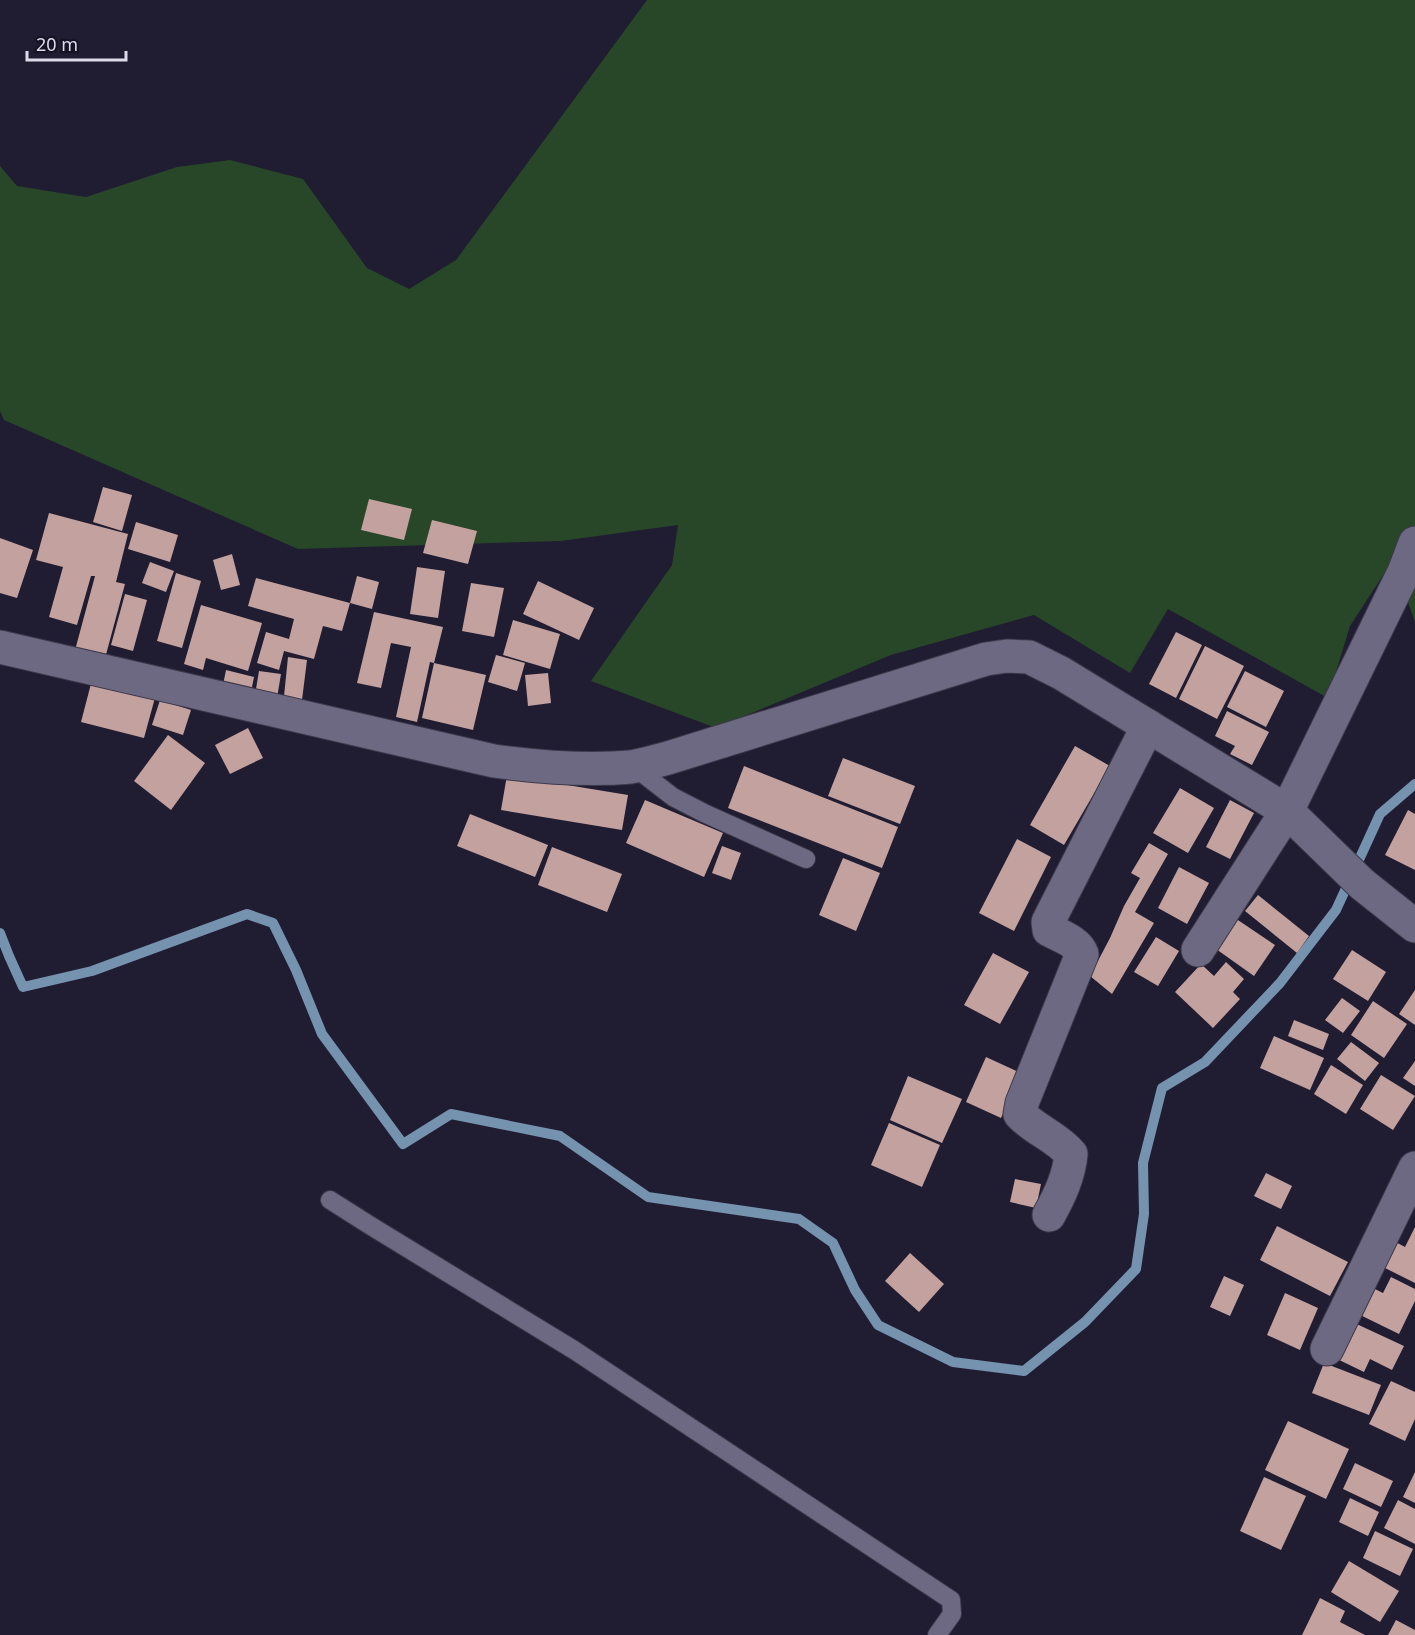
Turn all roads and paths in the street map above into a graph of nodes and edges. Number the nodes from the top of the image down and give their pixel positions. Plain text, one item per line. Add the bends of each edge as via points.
1 (1415, 543) edge
2 (0, 647) edge
3 (1148, 726) junction
4 (633, 766) junction
5 (1287, 811) junction
6 (806, 859) dead end
7 (1415, 926) edge
8 (1198, 950) dead end
9 (1415, 1168) edge
10 (330, 1200) dead end
11 (1049, 1215) dead end
12 (1327, 1349) dead end
13 (937, 1635) edge

1 - 5 street
2 - 4 street via 495,761 538,767
3 - 4 street via 1029,657 1007,656 986,659
3 - 5 street
3 - 11 street via 1048,922 1049,930 1076,945 1082,954 1020,1114 1071,1154 1069,1170
4 - 6 lane via 673,797
5 - 7 street via 1362,884
5 - 8 street
9 - 12 street
10 - 13 lane via 574,1350 951,1600 952,1614

